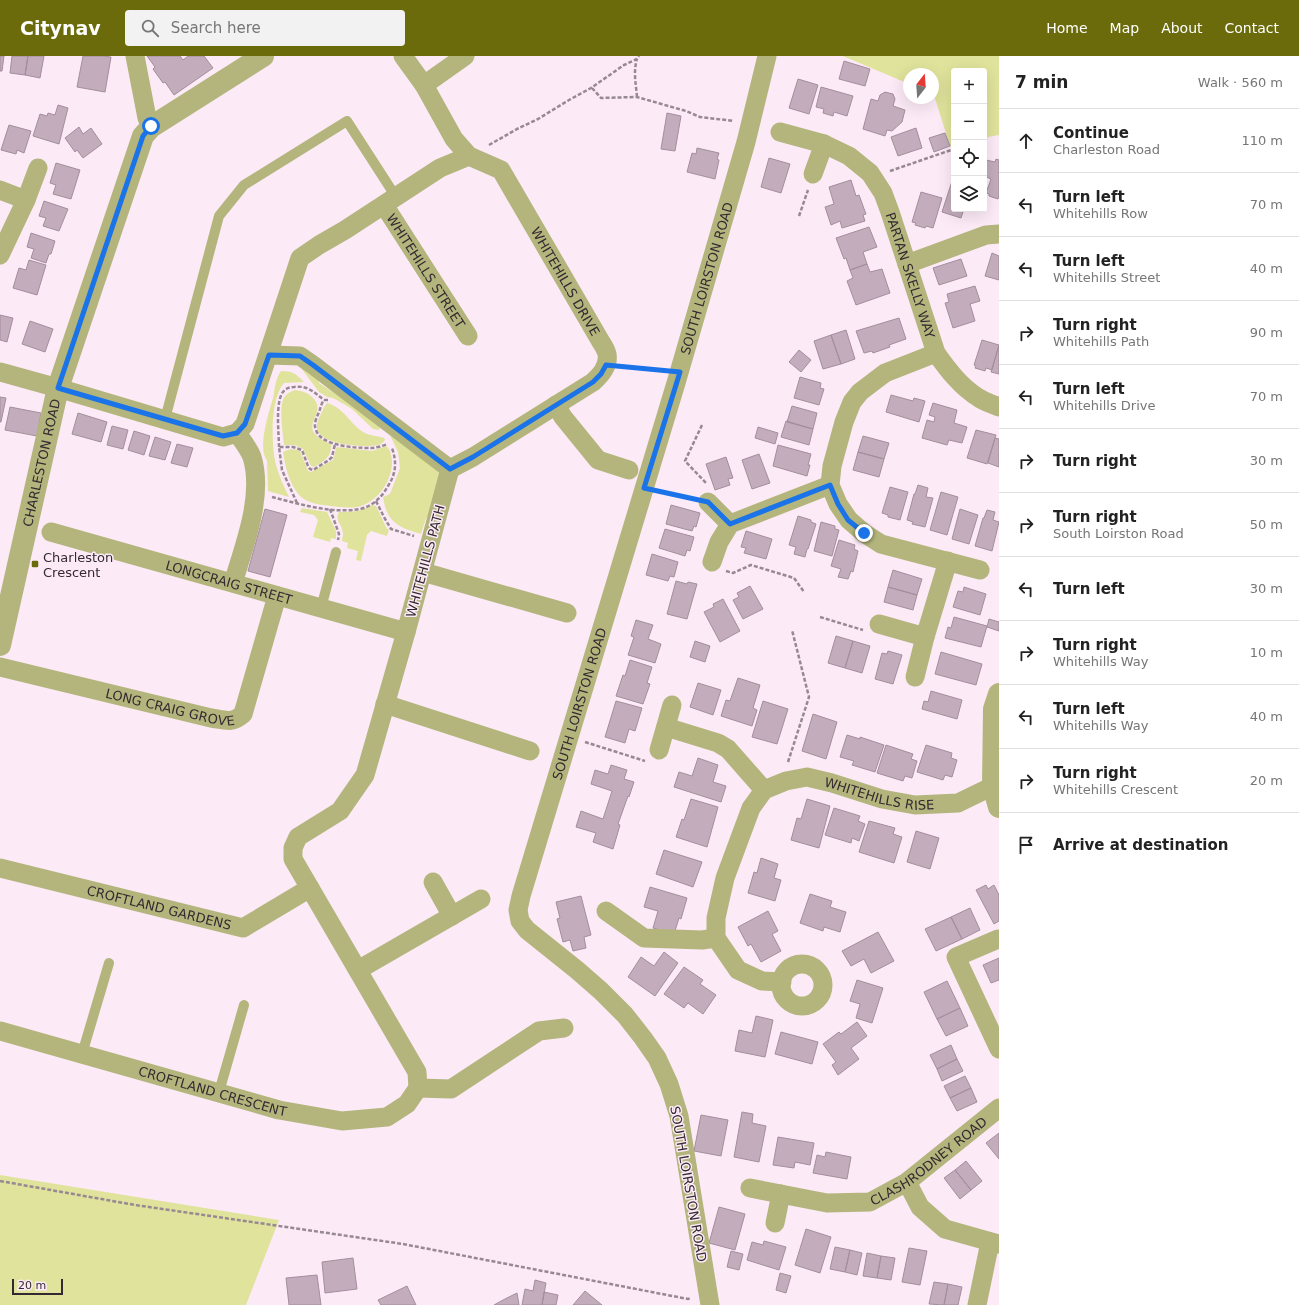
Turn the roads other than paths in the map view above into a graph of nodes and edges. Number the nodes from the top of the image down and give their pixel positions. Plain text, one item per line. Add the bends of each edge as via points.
1 (135, 56) edge
2 (263, 56) edge
3 (403, 56) edge
4 (465, 56) edge
5 (767, 56) edge
6 (424, 85) junction
7 (151, 126) junction
8 (780, 132) dead end
9 (824, 144) junction
10 (469, 156) junction
11 (38, 168) dead end
12 (813, 174) road end
13 (0, 190) edge
14 (26, 200) junction
15 (390, 201) junction
16 (999, 234) edge
17 (0, 255) edge
18 (907, 264) junction
19 (468, 336) dead end
20 (936, 354) junction
21 (269, 355) junction
22 (0, 372) edge
23 (58, 388) junction
24 (556, 405) junction
25 (999, 407) edge
26 (165, 419) junction
27 (237, 433) junction
28 (450, 469) junction
29 (629, 470) dead end
30 (830, 485) junction
31 (708, 502) road end
32 (730, 524) junction
33 (51, 532) dead end
34 (336, 552) road end
35 (948, 561) junction
36 (712, 562) road end
37 (980, 570) dead end
38 (423, 572) junction
39 (233, 583) junction
40 (277, 596) junction
41 (321, 608) junction
42 (567, 613) dead end
43 (879, 624) road end
44 (406, 632) junction
45 (925, 637) junction
46 (0, 645) edge
47 (0, 668) edge
48 (915, 677) dead end
49 (999, 694) edge
50 (386, 704) junction
51 (672, 705) dead end
52 (666, 727) junction
53 (658, 750) road end
54 (530, 751) dead end
55 (764, 790) junction
56 (996, 796) edge
57 (0, 868) edge
58 (433, 882) dead end
59 (310, 888) junction
60 (481, 899) dead end
61 (606, 911) dead end
62 (452, 916) junction
63 (716, 938) junction
64 (998, 939) dead end
65 (109, 963) dead end
66 (358, 970) junction
67 (782, 982) dead end
68 (244, 1005) dead end
69 (564, 1028) dead end
70 (0, 1031) edge
71 (999, 1049) edge
72 (82, 1054) junction
73 (418, 1088) junction
74 (220, 1092) junction
75 (999, 1108) edge
76 (907, 1182) junction
77 (750, 1188) dead end
78 (781, 1194) junction
79 (775, 1223) dead end
80 (994, 1243) edge
81 (709, 1298) edge
82 (977, 1305) edge

1 - 7 street via 147,118
2 - 7 street
3 - 6 street, WHITEHILLS DRIVE
4 - 6 street
5 - 81 street, SOUTH LOIRSTON ROAD via 751,124 680,372 518,910 520,921 527,930 601,991 625,1015 657,1058 679,1116
6 - 10 street, WHITEHILLS DRIVE via 454,139
7 - 23 street, CHARLESTON ROAD via 143,136
8 - 9 street, PARTAN SKELLY WAY
9 - 12 street
9 - 18 street, PARTAN SKELLY WAY via 849,156 870,173 883,193
10 - 15 street, WHITEHILLS STREET via 440,168
10 - 24 street, WHITEHILLS DRIVE via 501,170 607,354 606,365 601,374 593,382
11 - 14 street
13 - 14 street
14 - 17 street
15 - 19 street, WHITEHILLS STREET
15 - 21 street, WHITEHILLS STREET via 300,258
15 - 26 lane via 347,121 244,185 219,216
16 - 18 street via 986,235
18 - 20 street, PARTAN SKELLY WAY
20 - 25 street, PARTAN SKELLY WAY via 964,386 979,398
20 - 30 street via 885,373 860,392 852,402 844,422 832,466
21 - 27 street, WHITEHILLS STREET via 245,424
21 - 28 street via 300,356
22 - 23 street
23 - 26 street
23 - 46 street, CHARLESTON ROAD
24 - 28 street
24 - 29 street via 598,460
26 - 27 street via 223,436
27 - 39 street via 252,456 256,491
28 - 38 street, WHITEHILLS PATH
30 - 32 street
30 - 35 street via 848,520 881,544
31 - 32 street
32 - 36 street via 718,542
33 - 39 street, LONGCRAIG STREET
34 - 41 lane
35 - 37 street
35 - 45 street
38 - 42 street
38 - 44 street, WHITEHILLS PATH
39 - 40 street, LONGCRAIG STREET
40 - 41 street, LONGCRAIG STREET
40 - 47 street, LONG CRAIG GROVE via 243,714 236,720 211,718
41 - 44 street, LONGCRAIG STREET
43 - 45 street
44 - 50 street, WHITEHILLS PATH
45 - 48 street
49 - 56 street via 994,708
50 - 54 street
50 - 59 street, WHITEHILLS PATH via 364,775 340,811 298,836 293,848 293,859
51 - 52 street
52 - 53 street
52 - 55 street via 718,743 728,749
55 - 56 street, WHITEHILLS RISE via 782,782 807,777 882,799 915,805 958,803
55 - 63 street, WHITEHILLS RISE via 750,808 725,878 716,918
57 - 59 street, CROFTLAND GARDENS via 243,928
58 - 62 street
59 - 66 street
60 - 62 street
61 - 63 street via 644,938
62 - 66 street
63 - 67 street via 738,970 762,981
64 - 71 street via 956,957
65 - 72 lane
66 - 73 street via 417,1072
68 - 74 lane
69 - 73 street via 539,1031 451,1089
70 - 72 street, CROFTLAND CRESCENT
72 - 74 street, CROFTLAND CRESCENT
73 - 74 street, CROFTLAND CRESCENT via 407,1104 387,1117 342,1121 279,1110
75 - 76 street, CLASHRODNEY ROAD
76 - 78 street, CLASHRODNEY ROAD via 870,1202 827,1203
76 - 80 street via 920,1207 946,1229
77 - 78 street, CLASHRODNEY ROAD
78 - 79 street
80 - 82 street

